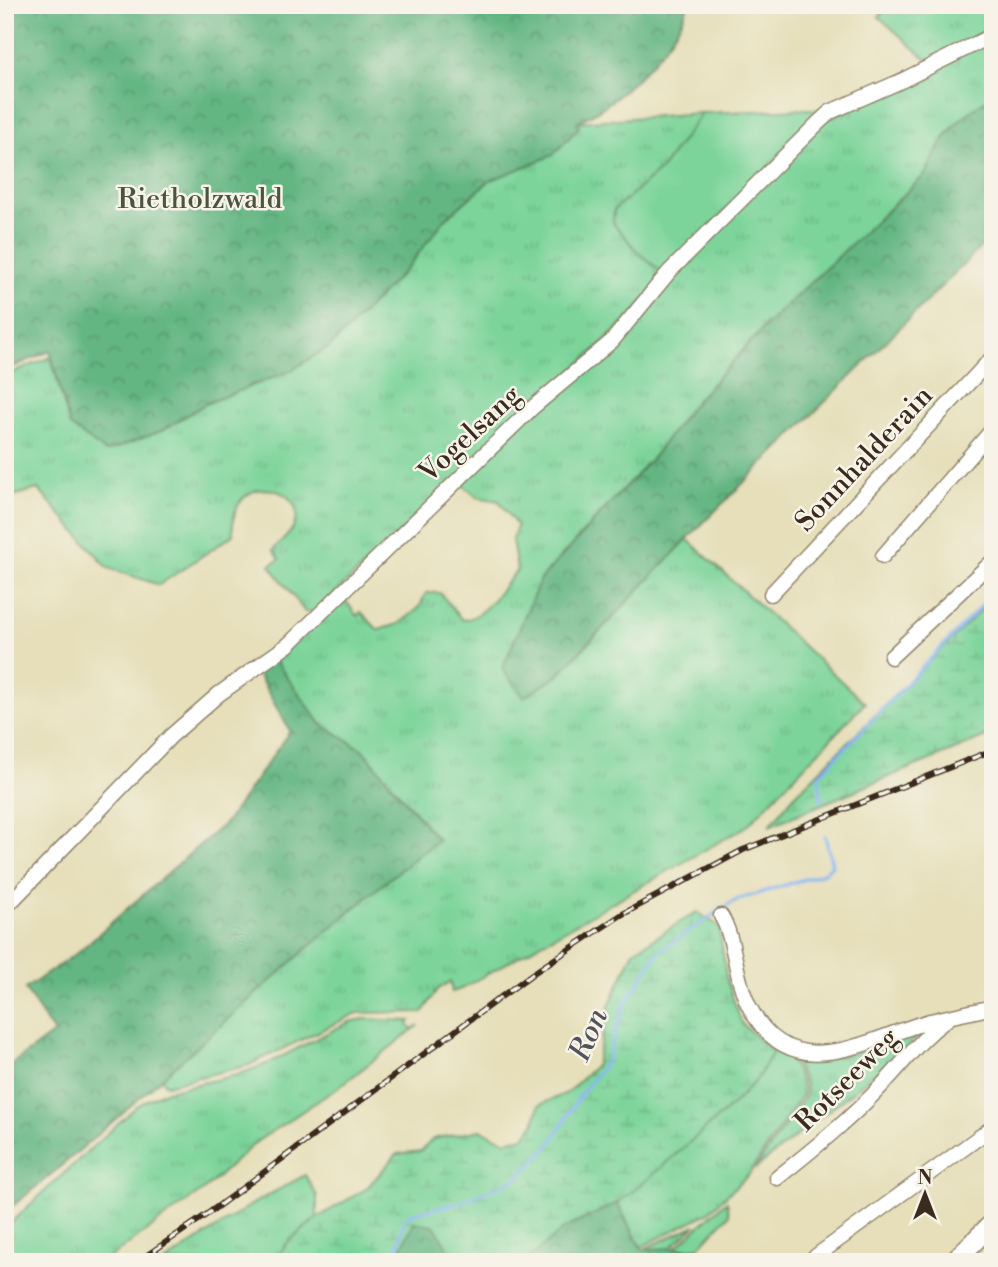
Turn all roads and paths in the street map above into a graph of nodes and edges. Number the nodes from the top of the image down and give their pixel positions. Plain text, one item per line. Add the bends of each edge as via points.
1 (993, 35) edge
2 (993, 357) edge
3 (993, 429) edge
4 (883, 555) dead end
5 (993, 561) edge
6 (771, 594) dead end
7 (891, 657) dead end
8 (5, 908) edge
9 (721, 916) dead end
10 (993, 1007) edge
11 (950, 1017) junction
12 (993, 1127) edge
13 (777, 1178) dead end
14 (993, 1223) edge
15 (808, 1262) edge
16 (953, 1262) edge

1 - 8 street, Vogelsang via 824,117 668,272 612,341 444,490 288,645 219,694 171,736
2 - 6 street, Sonnhalderain
3 - 4 street
5 - 7 street
9 - 11 street, Rotseeweg via 729,932 737,978 751,1010 773,1036 803,1051 815,1055 843,1051
10 - 11 street, Rotseeweg
11 - 13 street, Rotseeweg via 908,1053 837,1130
12 - 15 street
14 - 16 main road

